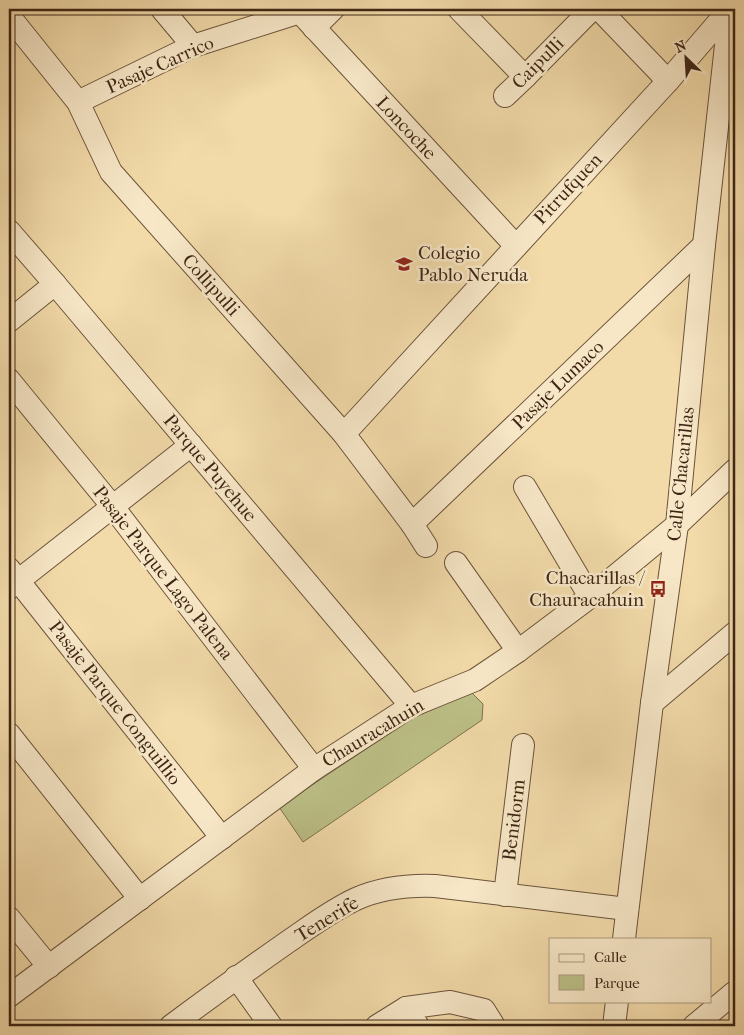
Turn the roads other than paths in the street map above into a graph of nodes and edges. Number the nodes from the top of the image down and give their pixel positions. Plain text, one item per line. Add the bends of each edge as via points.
1 (162, 9) edge
2 (333, 9) edge
3 (459, 9) edge
4 (592, 9) edge
5 (599, 9) edge
6 (730, 9) edge
7 (9, 16) edge
8 (303, 16) edge
9 (193, 46) junction
10 (525, 77) junction
11 (668, 81) junction
12 (504, 96) dead end
13 (78, 102) junction
14 (9, 231) edge
15 (516, 246) junction
16 (704, 246) junction
17 (55, 284) junction
18 (9, 321) edge
19 (9, 380) edge
20 (344, 434) junction
21 (191, 445) junction
22 (735, 470) edge
23 (525, 487) dead end
24 (112, 507) junction
25 (412, 524) junction
26 (677, 526) junction
27 (426, 546) dead end
28 (456, 563) dead end
29 (12, 579) edge
30 (590, 597) junction
31 (735, 633) edge
32 (518, 651) junction
33 (652, 703) junction
34 (411, 706) junction
35 (9, 734) edge
36 (523, 745) dead end
37 (314, 769) junction
38 (222, 838) junction
39 (505, 895) junction
40 (140, 899) junction
41 (627, 909) junction
42 (9, 918) edge
43 (624, 938) edge
44 (49, 967) junction
45 (236, 978) junction
46 (735, 992) edge
47 (9, 996) edge
48 (617, 1002) edge
49 (412, 1017) edge
50 (171, 1026) edge
51 (271, 1026) edge
52 (377, 1026) edge
53 (494, 1026) edge
54 (614, 1026) edge
55 (694, 1026) edge

1 - 9 street
2 - 8 street, Pasaje Carrico
3 - 10 street
4 - 10 street, Caipulli
5 - 11 street
6 - 11 street, Pitrufquen
6 - 16 street, Calle Chacarillas
7 - 13 street, Collipulli
8 - 9 street, Pasaje Carrico
8 - 15 street, Loncoche
9 - 13 street, Pasaje Carrico
10 - 12 street, Caipulli
11 - 15 street, Pitrufquen
13 - 20 street, Collipulli via 111,172
14 - 17 street, Parque Puyehue
15 - 20 street, Pitrufquen
16 - 25 street, Pasaje Lumaco
16 - 26 street, Calle Chacarillas
17 - 18 street
17 - 21 street, Parque Puyehue
19 - 24 street, Pasaje Parque Lago Palena
20 - 25 street, Collipulli
21 - 24 street
21 - 34 street, Parque Puyehue
22 - 26 street, Chauracahuin
23 - 30 street
24 - 29 street
24 - 37 street, Pasaje Parque Lago Palena
25 - 27 street, Collipulli
26 - 30 street, Chauracahuin
26 - 33 street, Calle Chacarillas
28 - 32 street
29 - 38 street, Pasaje Parque Conguillio
30 - 32 street, Chauracahuin
31 - 33 street
32 - 34 street, Chauracahuin via 475,680
33 - 41 street, Calle Chacarillas
34 - 37 street, Chauracahuin
35 - 40 street
36 - 39 street, Benidorm
37 - 38 street, Chauracahuin
38 - 40 street, Chauracahuin
39 - 41 street, Tenerife
39 - 45 street, Tenerife via 415,885 376,892 340,907
40 - 44 street, Chauracahuin
41 - 43 street, Calle Chacarillas
42 - 44 street
44 - 47 street, Chauracahuin
45 - 50 street, Tenerife
45 - 51 street
46 - 55 street
48 - 54 street
49 - 52 street
49 - 53 street via 450,1002 484,1010

